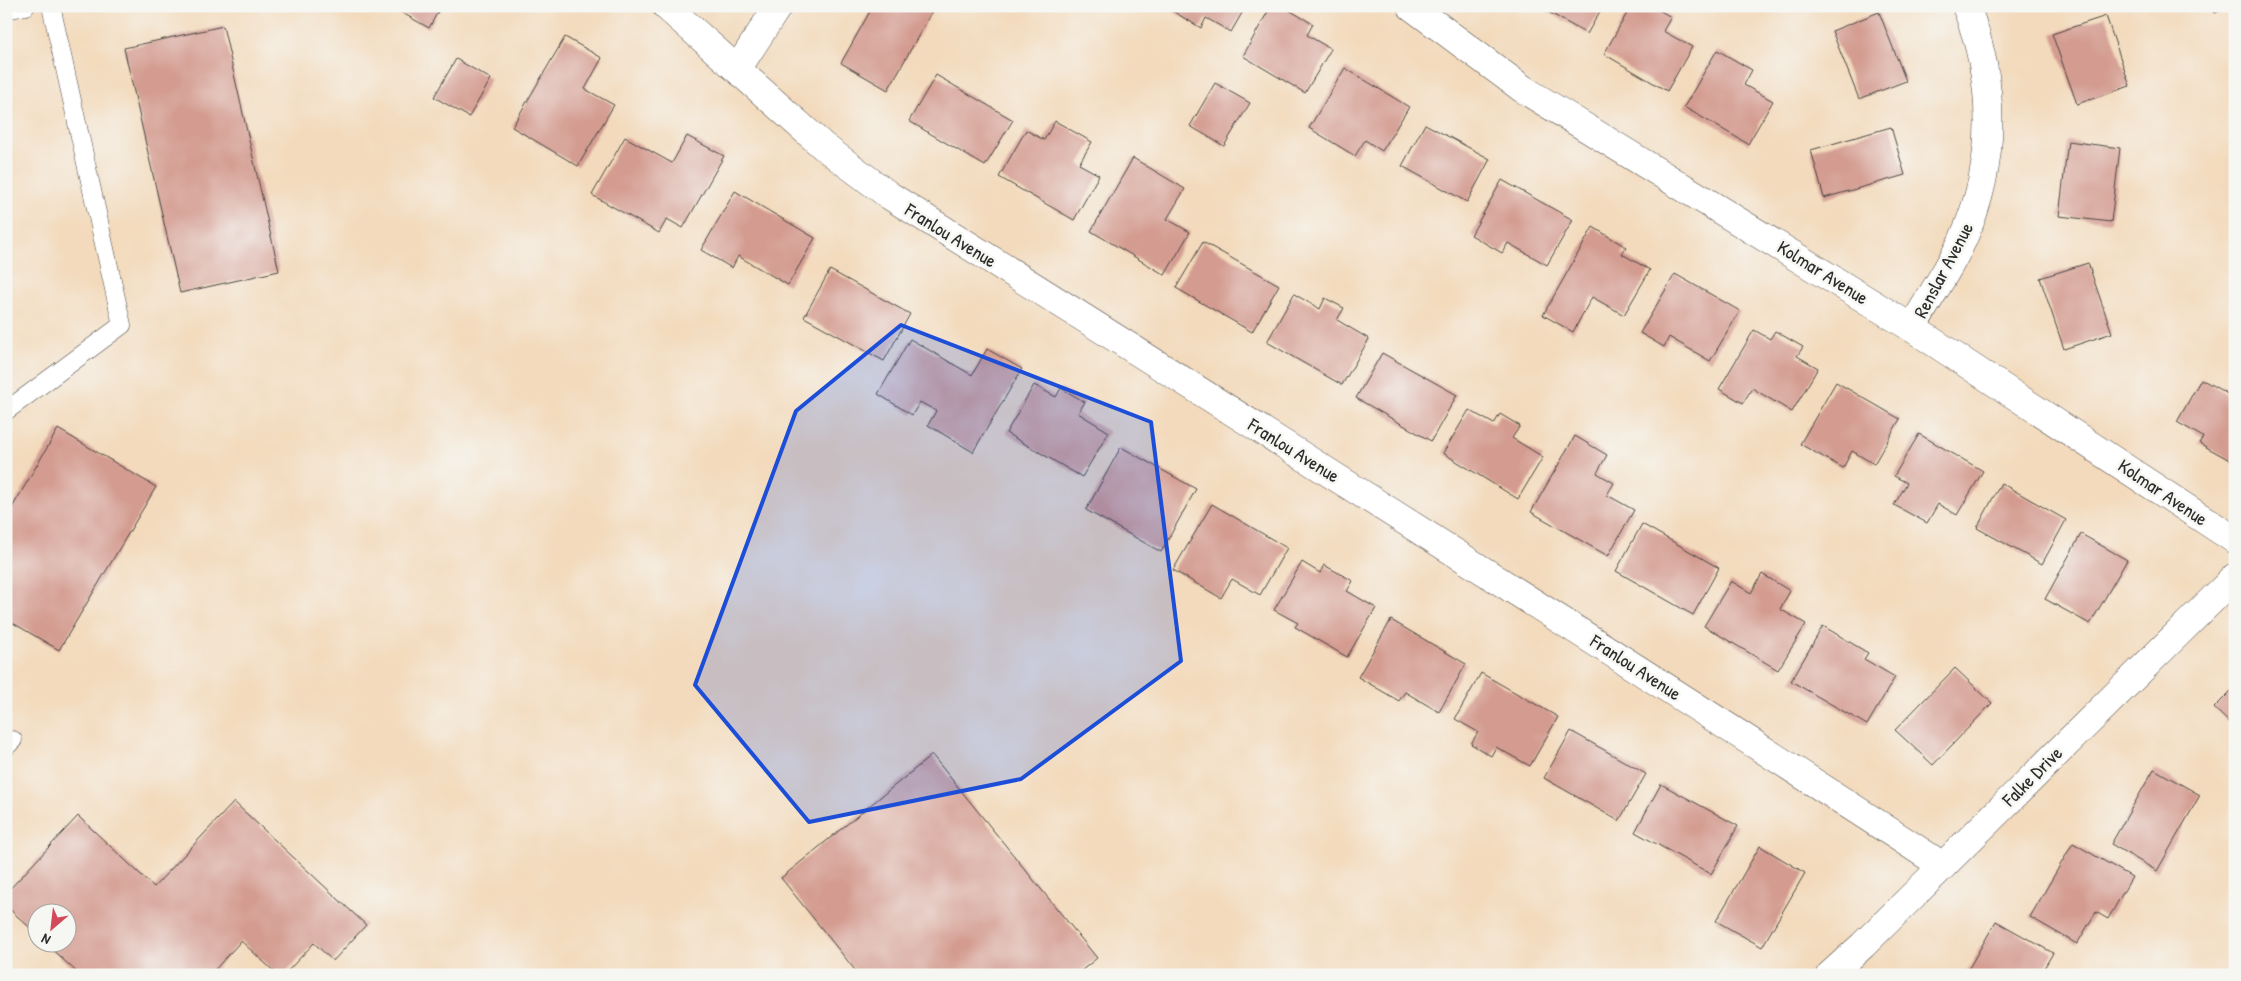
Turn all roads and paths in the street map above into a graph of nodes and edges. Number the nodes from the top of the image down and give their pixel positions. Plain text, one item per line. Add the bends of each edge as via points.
1 (26, 6) edge
2 (51, 6) edge
3 (666, 6) edge
4 (778, 6) edge
5 (1411, 6) edge
6 (1966, 6) edge
7 (6, 10) edge
8 (738, 68) junction
9 (1912, 328) junction
10 (6, 411) edge
11 (2235, 540) edge
12 (2235, 577) edge
13 (1943, 866) junction
14 (1830, 975) edge

1 - 7 lane
2 - 10 lane via 122,325
3 - 8 street, Franlou Avenue
4 - 8 street
5 - 9 street, Kolmar Avenue via 1523,89
6 - 9 street, Renslar Avenue via 1978,36 1985,69 1989,112 1987,156 1978,199 1962,240
8 - 13 street, Franlou Avenue via 823,146 890,196 1378,503
9 - 11 street, Kolmar Avenue
12 - 13 street, Falke Drive
13 - 14 street, Falke Drive

